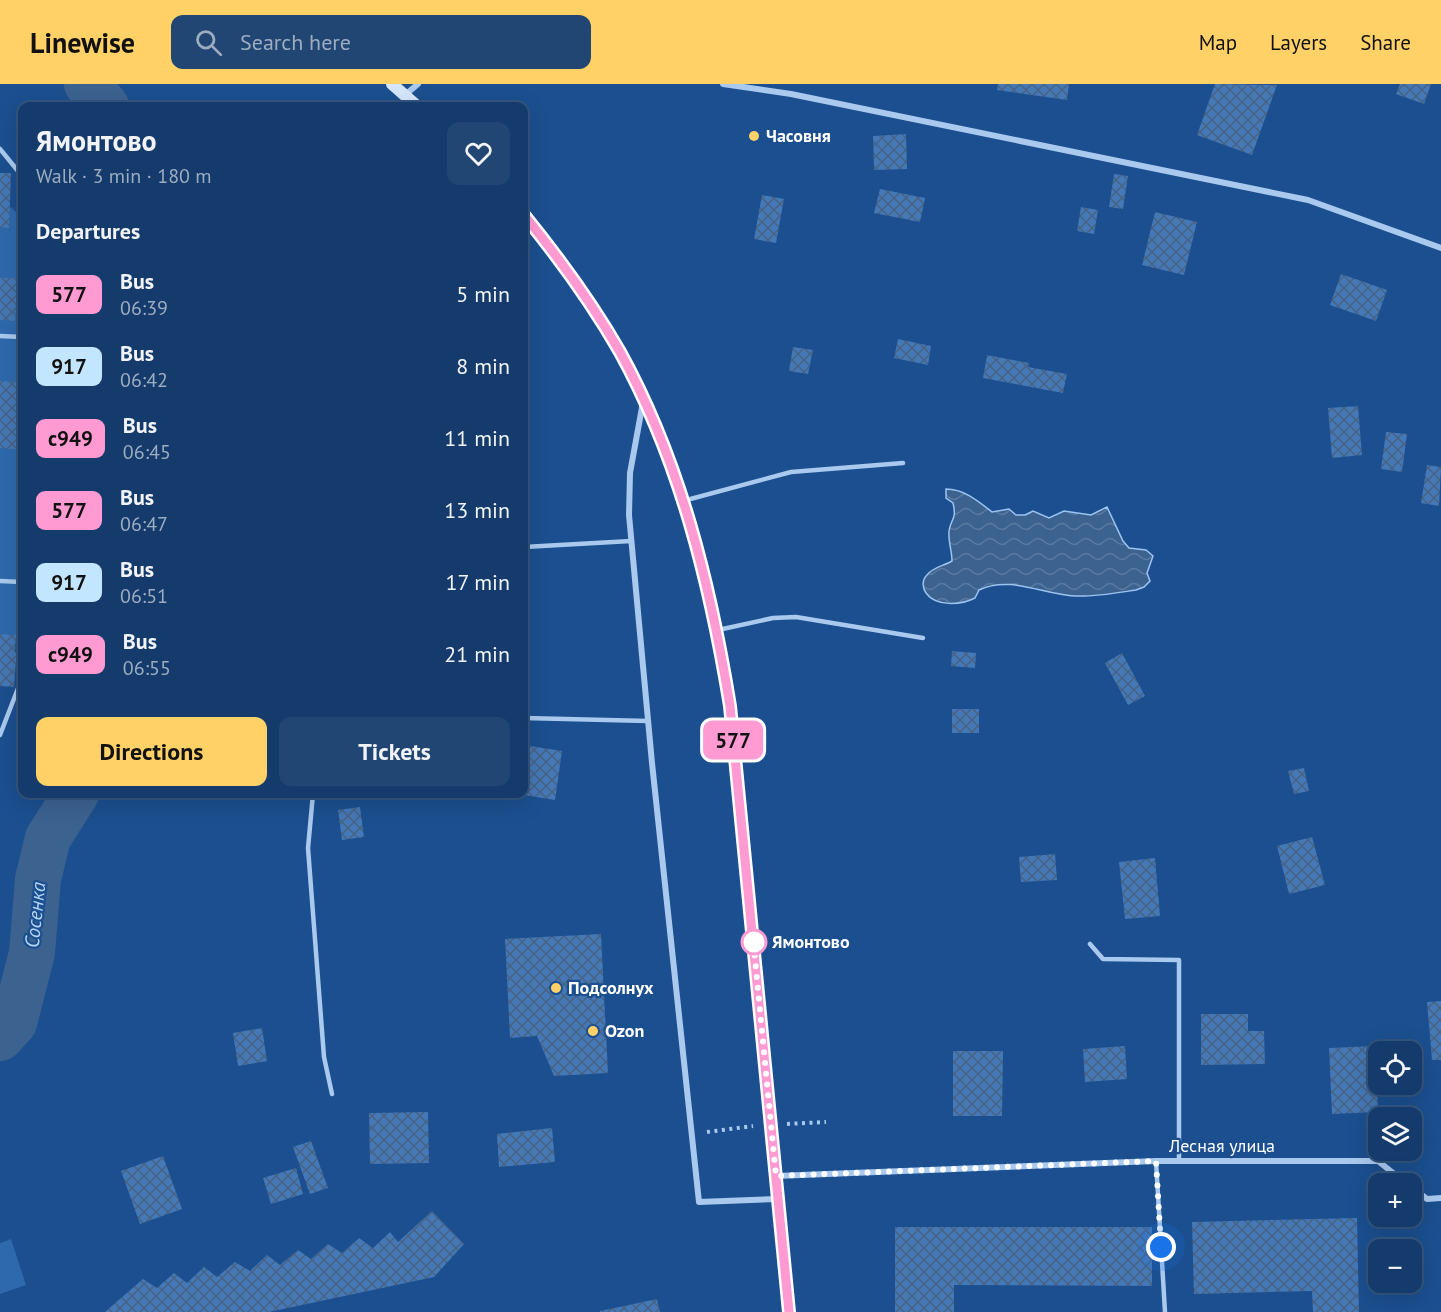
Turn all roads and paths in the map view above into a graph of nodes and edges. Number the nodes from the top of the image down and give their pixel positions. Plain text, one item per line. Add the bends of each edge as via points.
1 (392, 84) edge
2 (418, 84) edge
3 (723, 84) edge
4 (405, 96) junction
5 (412, 102) edge
6 (0, 149) edge
7 (18, 171) edge
8 (528, 219) edge
9 (1441, 248) edge
10 (0, 336) edge
11 (18, 337) edge
12 (644, 399) junction
13 (903, 463) dead end
14 (683, 501) junction
15 (631, 541) junction
16 (528, 547) edge
17 (0, 581) edge
18 (18, 582) edge
19 (718, 630) junction
20 (923, 638) dead end
21 (18, 688) edge
22 (528, 718) edge
23 (648, 722) junction
24 (0, 735) edge
25 (313, 798) edge
26 (1090, 944) dead end
27 (332, 1094) dead end
28 (826, 1122) dead end
29 (771, 1125) junction
30 (692, 1135) junction
31 (1156, 1161) junction
32 (1179, 1161) junction
33 (1393, 1173) edge
34 (776, 1176) junction
35 (1422, 1195) edge
36 (779, 1198) junction
37 (1441, 1198) edge
38 (789, 1312) edge
39 (1165, 1312) edge

1 - 4 main road
2 - 4 street
3 - 9 street via 790,94 1308,200
4 - 5 main road
6 - 7 lane
8 - 12 main road via 593,308
10 - 11 lane
12 - 14 main road
12 - 15 street via 630,473
13 - 14 lane via 791,472
14 - 19 main road
15 - 16 lane
15 - 23 street
17 - 18 lane
19 - 20 lane via 796,616
19 - 29 main road via 730,706
21 - 24 lane
22 - 23 lane
23 - 30 street
25 - 27 lane via 308,848 324,1057
26 - 32 lane via 1103,958 1179,960
28 - 29 path
29 - 30 path via 723,1128
29 - 34 main road
30 - 36 street via 699,1202
31 - 32 street, Лесная улица
31 - 34 street, Лесная улица
31 - 39 lane
32 - 33 street, Лесная улица via 1378,1161
34 - 36 main road
35 - 37 street
36 - 38 main road

